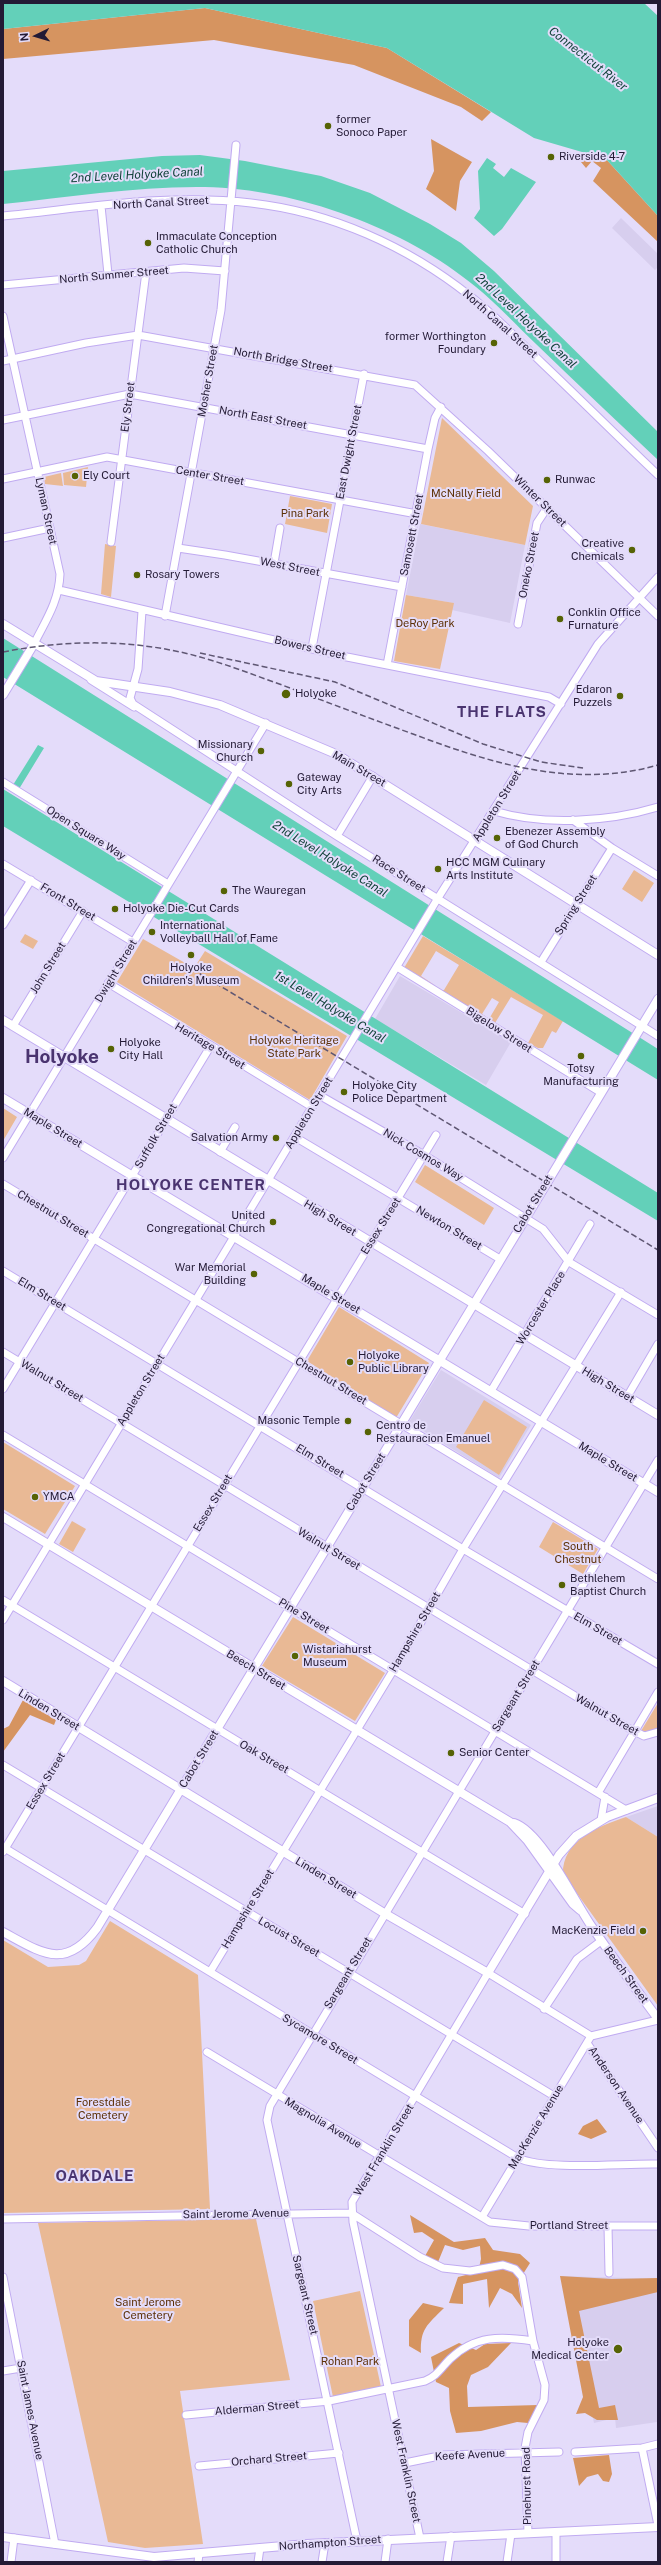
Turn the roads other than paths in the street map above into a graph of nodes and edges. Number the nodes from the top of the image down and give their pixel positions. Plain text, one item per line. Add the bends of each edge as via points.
1 (236, 145) dead end
2 (231, 201) junction
3 (102, 206) junction
4 (3, 216) edge
5 (225, 271) junction
6 (146, 272) junction
7 (108, 274) junction
8 (3, 286) edge
9 (3, 316) edge
10 (138, 335) junction
11 (214, 347) junction
12 (13, 358) junction
13 (3, 361) edge
14 (364, 374) junction
15 (420, 388) joint
16 (130, 394) junction
17 (441, 407) junction
18 (204, 408) junction
19 (25, 415) junction
20 (3, 420) edge
21 (352, 434) junction
22 (428, 449) junction
23 (122, 459) junction
24 (38, 472) junction
25 (192, 473) junction
26 (658, 475) edge
27 (3, 479) edge
28 (340, 498) junction
29 (547, 508) junction
30 (417, 514) junction
31 (50, 528) junction
32 (280, 528) dead end
33 (3, 538) edge
34 (111, 542) dead end
35 (178, 548) junction
36 (274, 564) junction
37 (326, 573) junction
38 (658, 577) edge
39 (402, 587) junction
40 (60, 590) junction
41 (638, 598) junction
42 (142, 610) junction
43 (165, 616) junction
44 (658, 616) edge
45 (3, 624) edge
46 (518, 624) dead end
47 (32, 647) junction
48 (312, 648) junction
49 (387, 665) junction
50 (84, 675) junction
51 (135, 686) junction
52 (3, 695) edge
53 (561, 704) junction
54 (141, 710) junction
55 (266, 723) junction
56 (234, 774) junction
57 (373, 776) junction
58 (3, 782) edge
59 (658, 807) edge
60 (494, 811) junction
61 (573, 820) junction
62 (337, 836) junction
63 (475, 840) junction
64 (612, 848) junction
65 (3, 864) edge
66 (658, 876) edge
67 (31, 880) junction
68 (167, 886) junction
69 (438, 898) junction
70 (577, 903) junction
71 (83, 911) junction
72 (3, 925) edge
73 (133, 942) junction
74 (658, 955) edge
75 (541, 962) junction
76 (397, 967) junction
77 (108, 983) junction
78 (658, 999) edge
79 (3, 1020) edge
80 (13, 1026) junction
81 (640, 1027) junction
82 (658, 1036) edge
83 (210, 1046) junction
84 (64, 1057) junction
85 (600, 1092) junction
86 (319, 1095) junction
87 (3, 1098) edge
88 (312, 1107) junction
89 (29, 1114) junction
90 (165, 1119) junction
91 (235, 1127) dead end
92 (436, 1135) dead end
93 (295, 1136) junction
94 (220, 1152) junction
95 (424, 1155) junction
96 (3, 1158) edge
97 (133, 1175) junction
98 (267, 1180) junction
99 (3, 1184) edge
100 (398, 1198) junction
101 (525, 1217) junction
102 (590, 1224) dead end
103 (234, 1236) junction
104 (94, 1238) junction
105 (371, 1242) junction
106 (500, 1259) junction
107 (569, 1262) junction
108 (3, 1271) edge
109 (620, 1292) junction
110 (337, 1298) junction
111 (196, 1300) junction
112 (55, 1302) junction
113 (473, 1304) junction
114 (658, 1315) edge
115 (525, 1335) junction
116 (658, 1344) edge
117 (3, 1352) edge
118 (439, 1359) junction
119 (20, 1362) junction
120 (298, 1362) junction
121 (158, 1363) junction
122 (575, 1366) junction
123 (3, 1390) edge
124 (491, 1391) junction
125 (627, 1397) junction
126 (658, 1415) edge
127 (542, 1421) junction
128 (401, 1423) junction
129 (121, 1424) junction
130 (260, 1426) junction
131 (3, 1435) edge
132 (658, 1460) edge
133 (84, 1484) junction
134 (644, 1484) junction
135 (225, 1485) junction
136 (503, 1485) junction
137 (363, 1487) junction
138 (658, 1492) edge
139 (3, 1517) edge
140 (48, 1544) junction
141 (187, 1546) junction
142 (326, 1548) junction
143 (605, 1548) junction
144 (463, 1549) junction
145 (658, 1579) edge
146 (3, 1600) edge
147 (12, 1605) junction
148 (151, 1606) junction
149 (290, 1608) junction
150 (429, 1609) junction
151 (567, 1611) junction
152 (3, 1620) edge
153 (658, 1664) edge
154 (114, 1667) junction
155 (253, 1667) junction
156 (394, 1669) junction
157 (531, 1671) junction
158 (3, 1682) edge
159 (658, 1692) edge
160 (79, 1728) junction
161 (216, 1729) junction
162 (357, 1730) junction
163 (494, 1731) junction
164 (635, 1732) junction
165 (658, 1732) edge
166 (3, 1765) edge
167 (41, 1789) junction
168 (180, 1790) junction
169 (321, 1790) junction
170 (459, 1791) junction
171 (598, 1793) junction
172 (605, 1797) junction
173 (658, 1798) edge
174 (626, 1810) junction
175 (602, 1820) junction
176 (510, 1822) junction
177 (4, 1849) edge
178 (144, 1850) junction
179 (283, 1852) junction
180 (423, 1852) junction
181 (554, 1864) junction
182 (548, 1874) junction
183 (580, 1910) junction
184 (108, 1911) junction
185 (246, 1912) junction
186 (384, 1914) junction
187 (525, 1914) junction
188 (3, 1932) edge
189 (601, 1941) junction
190 (210, 1972) junction
191 (349, 1973) junction
192 (488, 1974) junction
193 (544, 2009) junction
194 (658, 2020) edge
195 (312, 2035) junction
196 (451, 2035) junction
197 (591, 2036) junction
198 (587, 2043) junction
199 (207, 2052) dead end
200 (276, 2095) junction
201 (415, 2096) junction
202 (554, 2096) junction
203 (658, 2148) edge
204 (379, 2157) junction
205 (518, 2158) junction
206 (658, 2164) edge
207 (287, 2213) junction
208 (351, 2213) junction
209 (482, 2217) junction
210 (3, 2219) edge
211 (608, 2226) junction
212 (658, 2226) edge
213 (609, 2273) dead end
214 (3, 2277) edge
215 (533, 2341) junction
216 (21, 2368) junction
217 (3, 2371) edge
218 (389, 2389) junction
219 (329, 2402) junction
220 (186, 2414) dead end
221 (658, 2444) edge
222 (642, 2448) junction
223 (559, 2452) dead end
224 (576, 2452) dead end
225 (339, 2453) junction
226 (525, 2453) junction
227 (405, 2463) junction
228 (199, 2466) dead end
229 (658, 2526) edge
230 (556, 2532) junction
231 (528, 2533) junction
232 (511, 2534) junction
233 (451, 2536) junction
234 (3, 2537) edge
235 (14, 2538) junction
236 (420, 2538) junction
237 (388, 2539) junction
238 (358, 2541) junction
239 (325, 2543) junction
240 (56, 2544) junction
241 (260, 2548) junction
242 (198, 2558) edge
243 (135, 2559) edge
244 (12, 2562) edge
245 (258, 2562) edge
246 (322, 2562) edge
247 (385, 2562) edge
248 (447, 2562) edge
249 (507, 2562) edge
250 (556, 2562) edge

1 - 2 street, Mosher Street
2 - 3 street, North Canal Street via 158,201
2 - 5 street, Mosher Street
2 - 26 street, North Canal Street via 278,207 328,220 377,238 438,272 489,312
3 - 4 street, North Canal Street
3 - 7 street
5 - 6 street, North Summer Street via 184,268
5 - 11 street, Mosher Street
6 - 7 street, North Summer Street
6 - 10 street, Ely Street
7 - 8 street, North Summer Street
9 - 12 street, Lyman Street
10 - 11 street, North Bridge Street
10 - 12 street, North Bridge Street
10 - 16 street, Ely Street
11 - 14 street, North Bridge Street
11 - 18 street, Mosher Street
12 - 13 street, North Bridge Street
12 - 19 street, Lyman Street
14 - 15 street, North Bridge Street
14 - 21 street, East Dwight Street
15 - 17 street, Winter Street
16 - 18 street, North East Street
16 - 19 street, North East Street
16 - 23 street, Ely Street
17 - 22 street, Samosett Street via 435,418
17 - 29 street, Winter Street
18 - 21 street, North East Street
18 - 25 street, Mosher Street
19 - 20 street, North East Street
19 - 24 street, Lyman Street
21 - 22 street, North East Street
21 - 28 street, East Dwight Street
22 - 30 street, Samosett Street
23 - 24 street, Center Street via 100,458
23 - 25 street, Center Street
23 - 34 street, Ely Street
24 - 27 street, Center Street
24 - 31 street, Lyman Street
25 - 28 street, Center Street
25 - 35 street, Mosher Street
28 - 30 street, Center Street
28 - 37 street, East Dwight Street
29 - 41 street, Winter Street
29 - 46 street, Oneko Street via 537,523
30 - 39 street, Samosett Street
31 - 33 street
31 - 40 street, Lyman Street via 60,574
32 - 36 street
35 - 36 street, West Street
35 - 43 street, Mosher Street
36 - 37 street, West Street
37 - 39 street, West Street
37 - 48 street, East Dwight Street
38 - 41 street, Appleton Street
39 - 49 street, Samosett Street
40 - 42 street, Bowers Street
40 - 47 street, Lyman Street via 52,612
41 - 44 street, Winter Street
41 - 53 street, Appleton Street via 605,634
42 - 43 street, Bowers Street
42 - 51 street
43 - 48 street, Bowers Street
45 - 47 main road, Main Street
47 - 50 main road, Main Street
47 - 52 main road, Lyman Street
48 - 49 street, Bowers Street
49 - 53 street, Bowers Street via 549,697
50 - 51 main road, Main Street via 100,682
50 - 54 street, Race Street via 121,701
51 - 54 street via 131,701
51 - 55 main road, Main Street via 208,702
53 - 60 street, Appleton Street
54 - 56 street, Race Street via 191,740
55 - 56 street, Dwight Street
55 - 57 main road, Main Street via 336,754
56 - 62 street, Race Street
56 - 68 street, Dwight Street
57 - 62 street
57 - 63 main road, Main Street
58 - 68 street, Open Square Way
59 - 61 street via 630,814
60 - 61 street via 535,818
60 - 63 street, Appleton Street
61 - 64 street
62 - 69 street, Race Street
63 - 69 street, Appleton Street
63 - 70 main road, Main Street
64 - 66 street
64 - 70 street, Spring Street
65 - 67 street, Front Street
67 - 71 street, Front Street
67 - 72 street
68 - 73 street, Dwight Street
69 - 75 street, Race Street
69 - 76 street, Appleton Street
70 - 74 main road, Main Street
70 - 75 street, Spring Street
71 - 73 street, Front Street
71 - 80 street, John Street
73 - 77 street, Dwight Street
75 - 81 street, Race Street
76 - 85 street, Bigelow Street
76 - 86 street, Appleton Street
77 - 83 street, Heritage Street
77 - 84 street, Dwight Street
78 - 81 main road, Cabot Street
79 - 80 main road, High Street
80 - 84 main road, High Street
81 - 82 street, Race Street
81 - 85 main road, Cabot Street
83 - 88 street, Heritage Street
83 - 90 street, Suffolk Street
84 - 89 street, Dwight Street
84 - 90 main road, High Street
85 - 101 main road, Cabot Street
86 - 88 street, Appleton Street
86 - 95 street, Nick Cosmos Way
87 - 89 main road, Maple Street
88 - 93 street, Appleton Street
89 - 96 street, Dwight Street
89 - 97 main road, Maple Street
90 - 94 main road, High Street
90 - 97 street, Suffolk Street
91 - 94 street
92 - 95 street, Essex Street
93 - 98 street, Appleton Street
93 - 100 street, Newton Street
94 - 98 main road, High Street
95 - 100 street, Essex Street
95 - 101 street, Nick Cosmos Way
97 - 103 main road, Maple Street
97 - 104 street, Suffolk Street
98 - 103 street, Appleton Street
98 - 105 main road, High Street
99 - 104 street, Chestnut Street
100 - 105 street, Essex Street
100 - 106 street, Newton Street
101 - 106 main road, Cabot Street
101 - 107 street, Nick Cosmos Way via 543,1229
102 - 107 street, Worcester Place
103 - 110 main road, Maple Street
103 - 111 street, Appleton Street
104 - 111 street, Chestnut Street
104 - 112 street, Suffolk Street
105 - 110 street, Essex Street
105 - 113 main road, High Street
106 - 113 main road, Cabot Street
107 - 109 street
107 - 115 street, Worcester Place
108 - 112 street, Elm Street
109 - 114 street
109 - 122 street, Hampshire Street
110 - 118 main road, Maple Street
110 - 120 street, Essex Street
111 - 120 street, Chestnut Street
111 - 121 street, Appleton Street
112 - 119 street, Suffolk Street
112 - 121 street, Elm Street
113 - 115 main road, High Street
113 - 118 main road, Cabot Street
115 - 122 main road, High Street
115 - 124 street, Worcester Place
116 - 125 street
117 - 119 street, Walnut Street
118 - 124 main road, Maple Street
118 - 128 main road, Cabot Street
119 - 123 street, Suffolk Street
119 - 129 street, Walnut Street
120 - 128 street, Chestnut Street
120 - 130 street, Essex Street
121 - 129 street, Appleton Street
121 - 130 street, Elm Street
122 - 125 main road, High Street
122 - 127 street, Hampshire Street
124 - 127 main road, Maple Street
125 - 126 main road, High Street
127 - 134 main road, Maple Street
127 - 136 street, Hampshire Street
128 - 136 street, Chestnut Street
128 - 137 main road, Cabot Street
129 - 133 street, Appleton Street
129 - 135 street, Walnut Street
130 - 135 street, Essex Street
130 - 137 street, Elm Street
131 - 133 street, Pine Street
132 - 134 street, Sargeant Street
133 - 140 street, Appleton Street
133 - 141 street, Pine Street
134 - 138 main road, Maple Street
134 - 143 street, Sargeant Street
135 - 141 street, Essex Street
135 - 142 street, Walnut Street
136 - 143 street, Chestnut Street
136 - 144 street, Hampshire Street
137 - 142 main road, Cabot Street
137 - 144 street, Elm Street
139 - 140 main road, Beech Street
140 - 147 street, Appleton Street
140 - 148 main road, Beech Street
141 - 148 street, Essex Street
141 - 149 street, Pine Street
142 - 149 main road, Cabot Street
142 - 150 street, Walnut Street
143 - 145 street, Chestnut Street
143 - 151 street, Sargeant Street
144 - 150 street, Hampshire Street
144 - 151 street, Elm Street
146 - 147 street, Oak Street
147 - 152 street, Appleton Street
147 - 154 street, Oak Street
148 - 154 street, Essex Street
148 - 155 main road, Beech Street
149 - 155 main road, Cabot Street
149 - 156 street, Pine Street
150 - 156 street, Hampshire Street
150 - 157 street, Walnut Street
151 - 153 street, Elm Street
151 - 157 street, Sargeant Street
154 - 160 street, Essex Street
154 - 161 street, Oak Street
155 - 161 main road, Cabot Street
155 - 162 main road, Beech Street
156 - 162 street, Hampshire Street
156 - 163 street, Pine Street
157 - 163 street, Sargeant Street
157 - 164 street, Walnut Street
158 - 160 main road, Linden Street
159 - 164 street
160 - 167 street, Essex Street
160 - 168 main road, Linden Street
161 - 168 main road, Cabot Street
161 - 169 street, Oak Street
162 - 169 street, Hampshire Street
162 - 170 main road, Beech Street
163 - 170 street, Sargeant Street
163 - 171 street, Pine Street
164 - 165 street, Walnut Street via 644,1736
164 - 171 street
166 - 167 street, Locust Street
167 - 177 street, Essex Street
167 - 178 street, Locust Street
168 - 178 main road, Cabot Street
168 - 179 main road, Linden Street
169 - 179 street, Hampshire Street
169 - 180 street, Oak Street
170 - 176 main road, Beech Street
170 - 180 street, Sargeant Street
171 - 172 street, Pine Street
172 - 174 street, Pine Street
172 - 175 street
173 - 174 main road, West Franklin Street
174 - 175 main road, West Franklin Street
175 - 181 main road, West Franklin Street via 576,1836
176 - 181 main road, Beech Street via 528,1831
176 - 182 main road, Beech Street via 527,1840
177 - 184 street, Sycamore Street
178 - 184 main road, Cabot Street
178 - 185 street, Locust Street
179 - 185 street, Hampshire Street
179 - 186 main road, Linden Street
180 - 186 street, Sargeant Street
180 - 187 street, Oak Street
181 - 182 main road, West Franklin Street
181 - 183 main road, Beech Street
182 - 183 main road, Beech Street
182 - 187 main road, West Franklin Street
183 - 189 main road, Beech Street
184 - 188 main road, Cabot Street via 89,1939 78,1949 64,1955 54,1956 36,1950
184 - 190 street, Sycamore Street
185 - 190 street, Hampshire Street
185 - 191 street, Locust Street
186 - 191 street, Sargeant Street
186 - 192 main road, Linden Street
187 - 192 main road, West Franklin Street
189 - 193 street via 577,1959
189 - 194 main road, Beech Street
190 - 195 street, Sycamore Street
191 - 195 street, Sargeant Street
191 - 196 street, Locust Street
192 - 193 street, Linden Street
192 - 196 street, West Franklin Street
193 - 197 street, Linden Street
194 - 197 street
195 - 200 street, Sargeant Street
195 - 201 street, Sycamore Street
196 - 201 street, West Franklin Street
196 - 202 street, Locust Street
197 - 198 street, MacKenzie Avenue
198 - 202 street, MacKenzie Avenue
198 - 203 street, Anderson Avenue
199 - 200 street, Magnolia Avenue
200 - 204 street, Magnolia Avenue
200 - 207 street, Sargeant Street via 267,2120
201 - 204 street, West Franklin Street
201 - 205 street, Sycamore Street
202 - 205 street, MacKenzie Avenue
204 - 208 street, West Franklin Street via 352,2202
204 - 209 street, Magnolia Avenue
205 - 206 street, Sycamore Street via 528,2162 551,2164
205 - 209 street, MacKenzie Avenue
207 - 208 street, Saint Jerome Avenue
207 - 210 street, Saint Jerome Avenue
207 - 219 street, Sargeant Street
208 - 215 street, Pinehurst Road via 420,2257 453,2271 470,2271 503,2265 515,2269 522,2277
208 - 218 street, West Franklin Street
209 - 211 street, Portland Street via 505,2225
211 - 212 street, Portland Street
211 - 213 street
214 - 216 street, Saint James Avenue
215 - 218 street via 497,2337 479,2341 459,2352 434,2377
215 - 226 street, Pinehurst Road via 544,2377 545,2393 528,2432
216 - 217 street
216 - 240 street, Saint James Avenue
218 - 219 street, Alderman Street
218 - 227 street, West Franklin Street
219 - 220 street, Alderman Street
219 - 225 street, Sargeant Street
221 - 222 street
222 - 224 street
222 - 229 street
223 - 226 street, Keefe Avenue
225 - 228 street, Orchard Street
225 - 238 street, Sargeant Street
226 - 227 street, Keefe Avenue via 444,2455
226 - 231 street, Pinehurst Road
227 - 236 street, West Franklin Street
229 - 230 main road, Northampton Street
230 - 231 main road, Northampton Street
230 - 250 street
231 - 232 main road, Northampton Street
232 - 233 main road, Northampton Street
232 - 249 street
233 - 236 main road, Northampton Street
233 - 248 street
234 - 235 main road, Northampton Street
235 - 240 main road, Northampton Street
235 - 244 street
236 - 237 main road, Northampton Street
237 - 238 main road, Northampton Street
237 - 247 street
238 - 239 main road, Northampton Street
239 - 241 main road, Northampton Street
239 - 246 street
240 - 243 main road, Northampton Street
241 - 242 main road, Northampton Street
241 - 245 street
242 - 243 main road, Northampton Street

